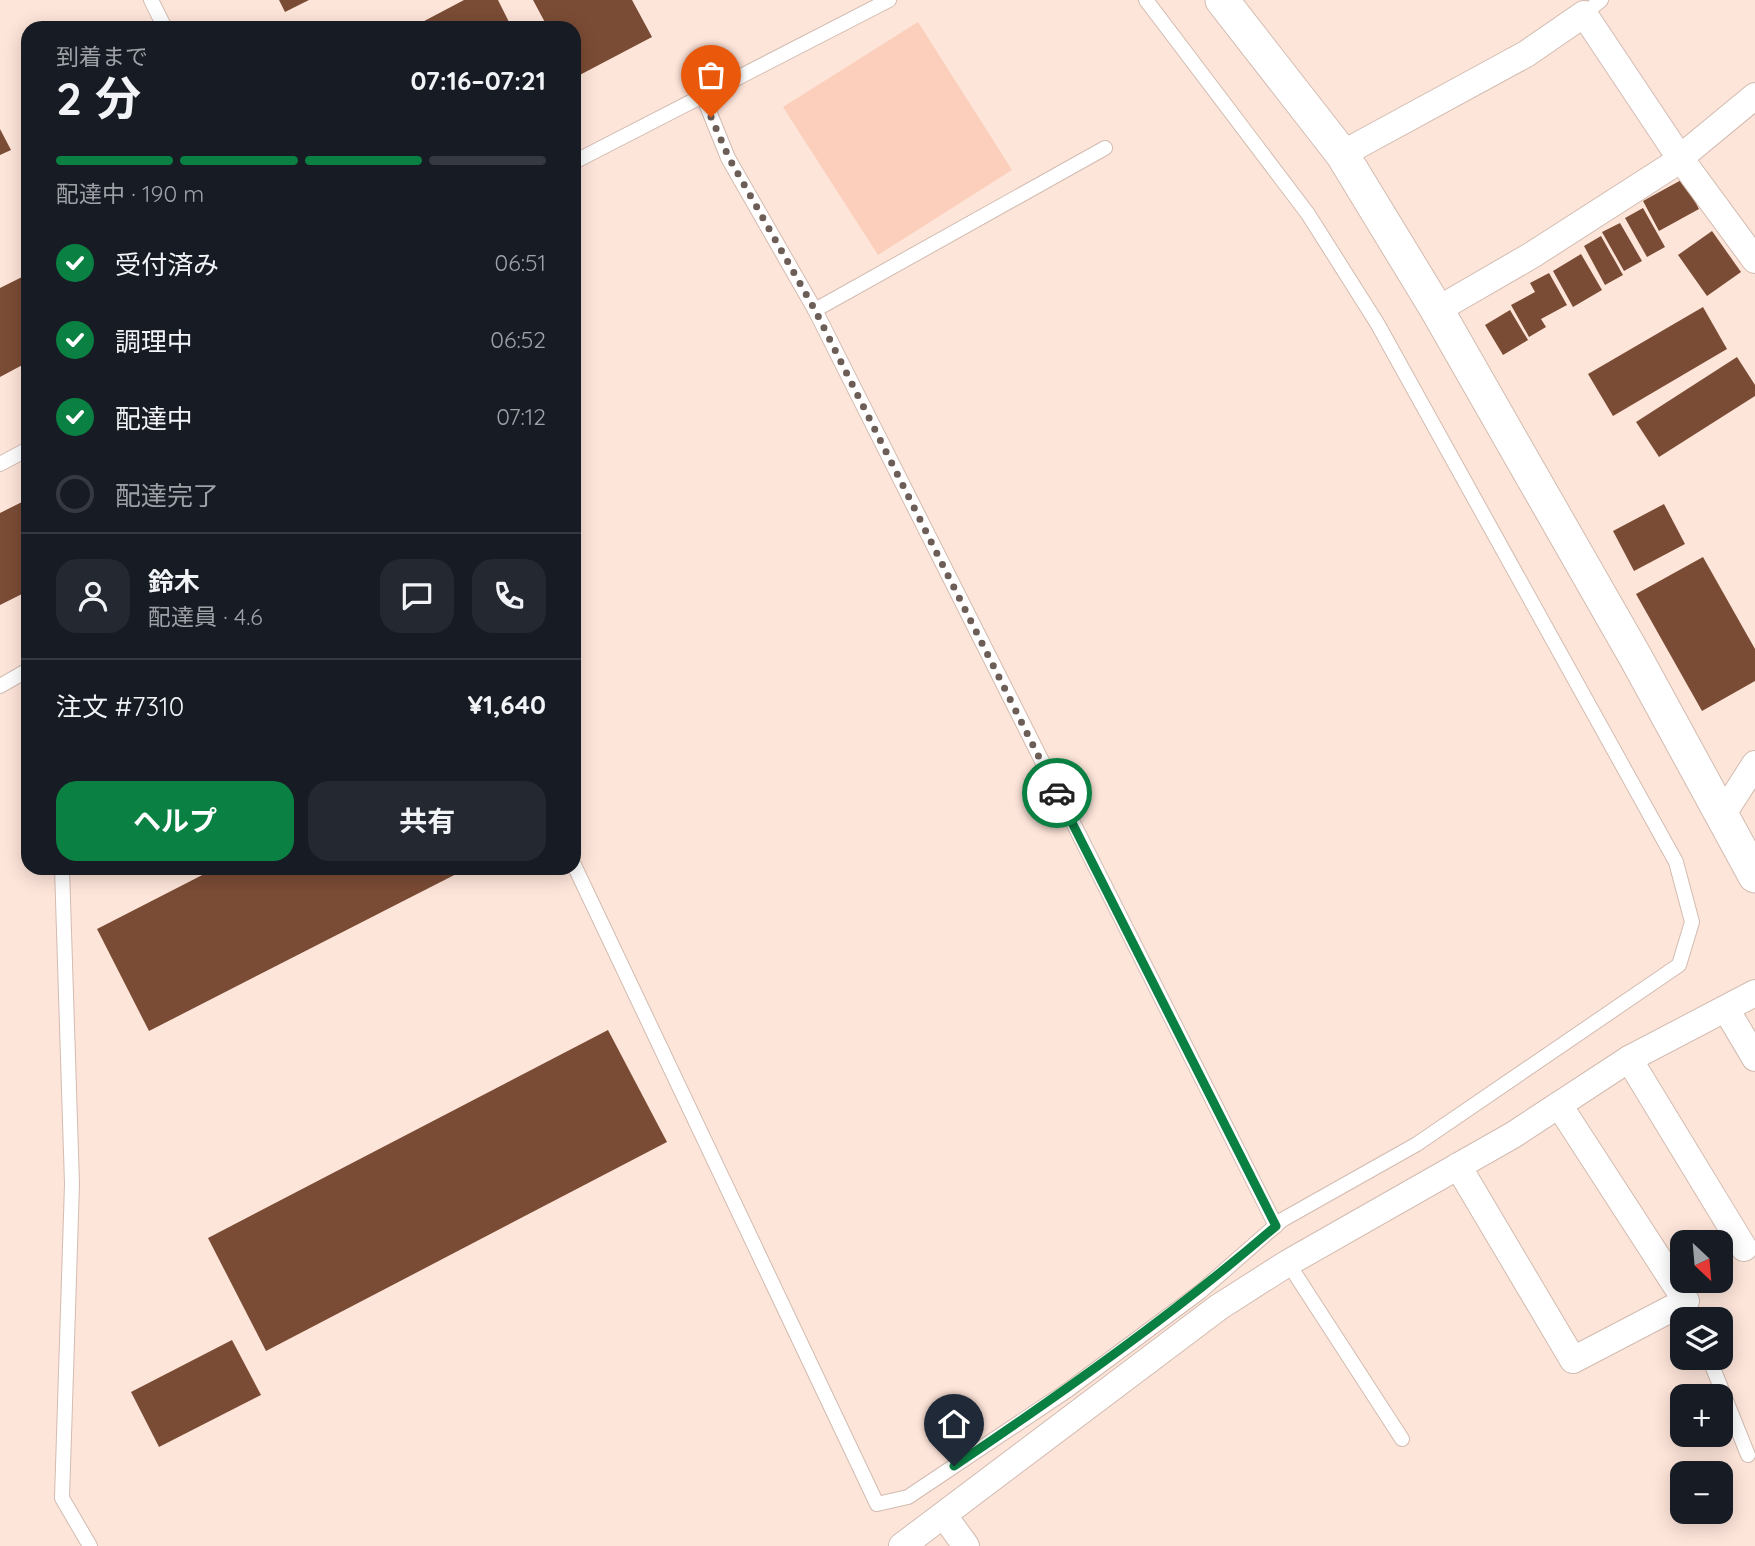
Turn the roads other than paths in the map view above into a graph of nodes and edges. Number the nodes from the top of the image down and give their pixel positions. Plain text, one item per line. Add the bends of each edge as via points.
1 (151, 0) edge
2 (889, 0) edge
3 (1146, 0) edge
4 (1222, 0) edge
5 (1592, 7) edge
6 (162, 21) edge
7 (703, 96) junction
8 (1755, 96) edge
9 (1105, 148) dead end
10 (1342, 154) junction
11 (1680, 158) junction
12 (581, 159) edge
13 (1755, 260) edge
14 (815, 310) junction
15 (1437, 310) junction
16 (21, 453) edge
17 (0, 464) edge
18 (21, 677) edge
19 (0, 686) edge
20 (1755, 764) edge
21 (1721, 817) junction
22 (62, 875) edge
23 (578, 875) edge
24 (1755, 876) edge
25 (1755, 993) edge
26 (1726, 1009) junction
27 (1755, 1058) edge
28 (1629, 1059) junction
29 (1559, 1105) junction
30 (1458, 1166) junction
31 (1276, 1226) junction
32 (1745, 1248) dead end
33 (1288, 1263) junction
34 (1688, 1307) edge
35 (1670, 1319) edge
36 (1714, 1370) edge
37 (1402, 1439) dead end
38 (1748, 1455) dead end
39 (945, 1517) junction
40 (90, 1546) edge
41 (902, 1546) edge
42 (966, 1546) edge

1 - 6 lane
2 - 7 lane
3 - 31 lane via 1308,214 1377,323 1676,862 1692,922 1679,965 1417,1144
4 - 10 street
5 - 10 street via 1526,54
5 - 11 street
7 - 12 lane
7 - 14 lane via 729,158
8 - 11 street
9 - 14 lane
10 - 15 street
11 - 13 street
11 - 15 street via 1532,255
14 - 31 lane
15 - 21 street via 1636,658
16 - 17 lane
18 - 19 lane
20 - 21 street
21 - 24 street
22 - 40 lane via 72,1184 62,1498
23 - 31 lane via 877,1504 908,1497 1068,1390 1200,1292
25 - 26 street
26 - 27 street
26 - 28 street
28 - 29 street
28 - 32 street
29 - 30 street
29 - 34 street
30 - 33 street
30 - 35 street via 1573,1360
33 - 37 lane
33 - 39 street via 1219,1307
36 - 38 lane
39 - 41 street
39 - 42 street

